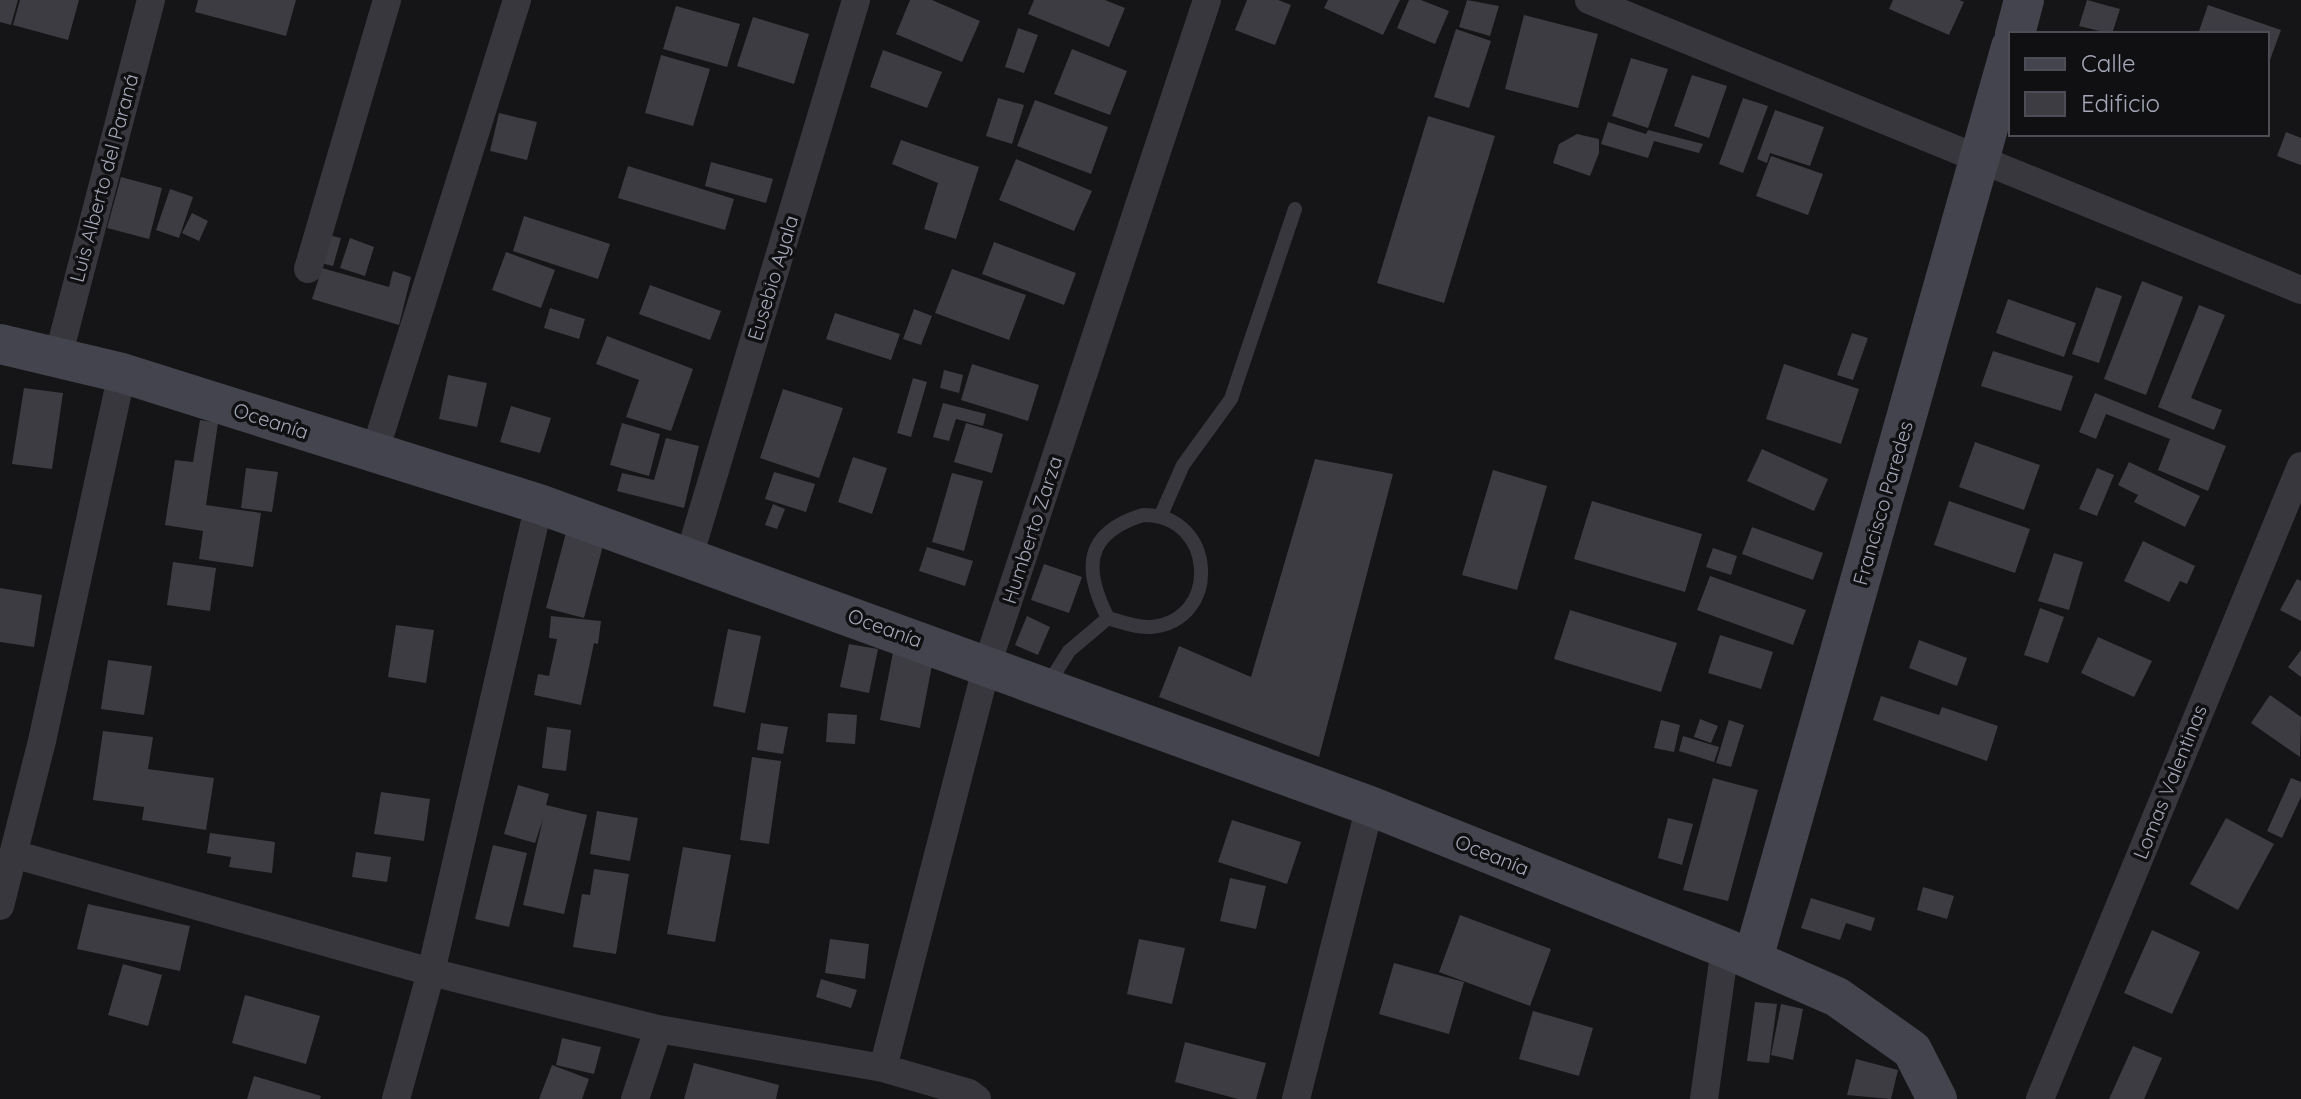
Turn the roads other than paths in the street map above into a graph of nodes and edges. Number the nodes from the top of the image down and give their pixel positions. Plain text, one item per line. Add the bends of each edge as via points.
1 (151, 0) edge
2 (387, 0) edge
3 (517, 0) edge
4 (856, 0) edge
5 (1207, 0) edge
6 (1589, 0) edge
7 (2024, 0) edge
8 (2016, 32) edge
9 (2009, 54) edge
10 (1980, 158) junction
11 (1295, 209) dead end
12 (308, 269) dead end
13 (2301, 290) edge
14 (0, 344) edge
15 (58, 357) junction
16 (122, 373) junction
17 (374, 454) junction
18 (2301, 466) edge
19 (539, 504) junction
20 (1161, 515) junction
21 (689, 557) junction
22 (1108, 618) junction
23 (987, 665) junction
24 (1047, 686) junction
25 (1370, 806) junction
26 (13, 854) junction
27 (0, 906) edge
28 (1739, 954) junction
29 (431, 972) junction
30 (658, 1029) junction
31 (883, 1068) junction
32 (396, 1099) edge
33 (635, 1099) edge
34 (977, 1099) edge
35 (1296, 1099) edge
36 (1704, 1099) edge
37 (1937, 1099) edge
38 (2040, 1099) edge

1 - 15 street, Luis Alberto del Paraná
2 - 12 street
3 - 17 street
4 - 21 street, Eusebio Ayala
5 - 23 street, Humberto Zarza
6 - 10 street
7 - 8 street
9 - 10 street, Francisco Paredes
10 - 13 street
10 - 28 street, Francisco Paredes
11 - 20 lane via 1231,399 1183,465
14 - 15 street, Oceanía
15 - 16 street, Oceanía
16 - 17 street, Oceanía
16 - 26 street
17 - 19 street, Oceanía
18 - 38 street, Lomas Valentinas
19 - 21 street, Oceanía
19 - 29 street
20 - 22 lane via 1119,522 1100,539 1091,563 1093,587
20 - 22 lane via 1188,533 1200,555 1202,580 1193,603 1174,620 1150,627
21 - 23 street, Oceanía
22 - 24 lane via 1069,651
23 - 24 street, Oceanía
23 - 31 street, Humberto Zarza
24 - 25 street, Oceanía
25 - 28 street, Oceanía
25 - 35 street
26 - 27 street
26 - 29 street
28 - 36 street
28 - 37 street, Oceanía via 1837,997 1912,1050
29 - 30 street
29 - 32 street
30 - 31 street
30 - 33 street
31 - 34 street

